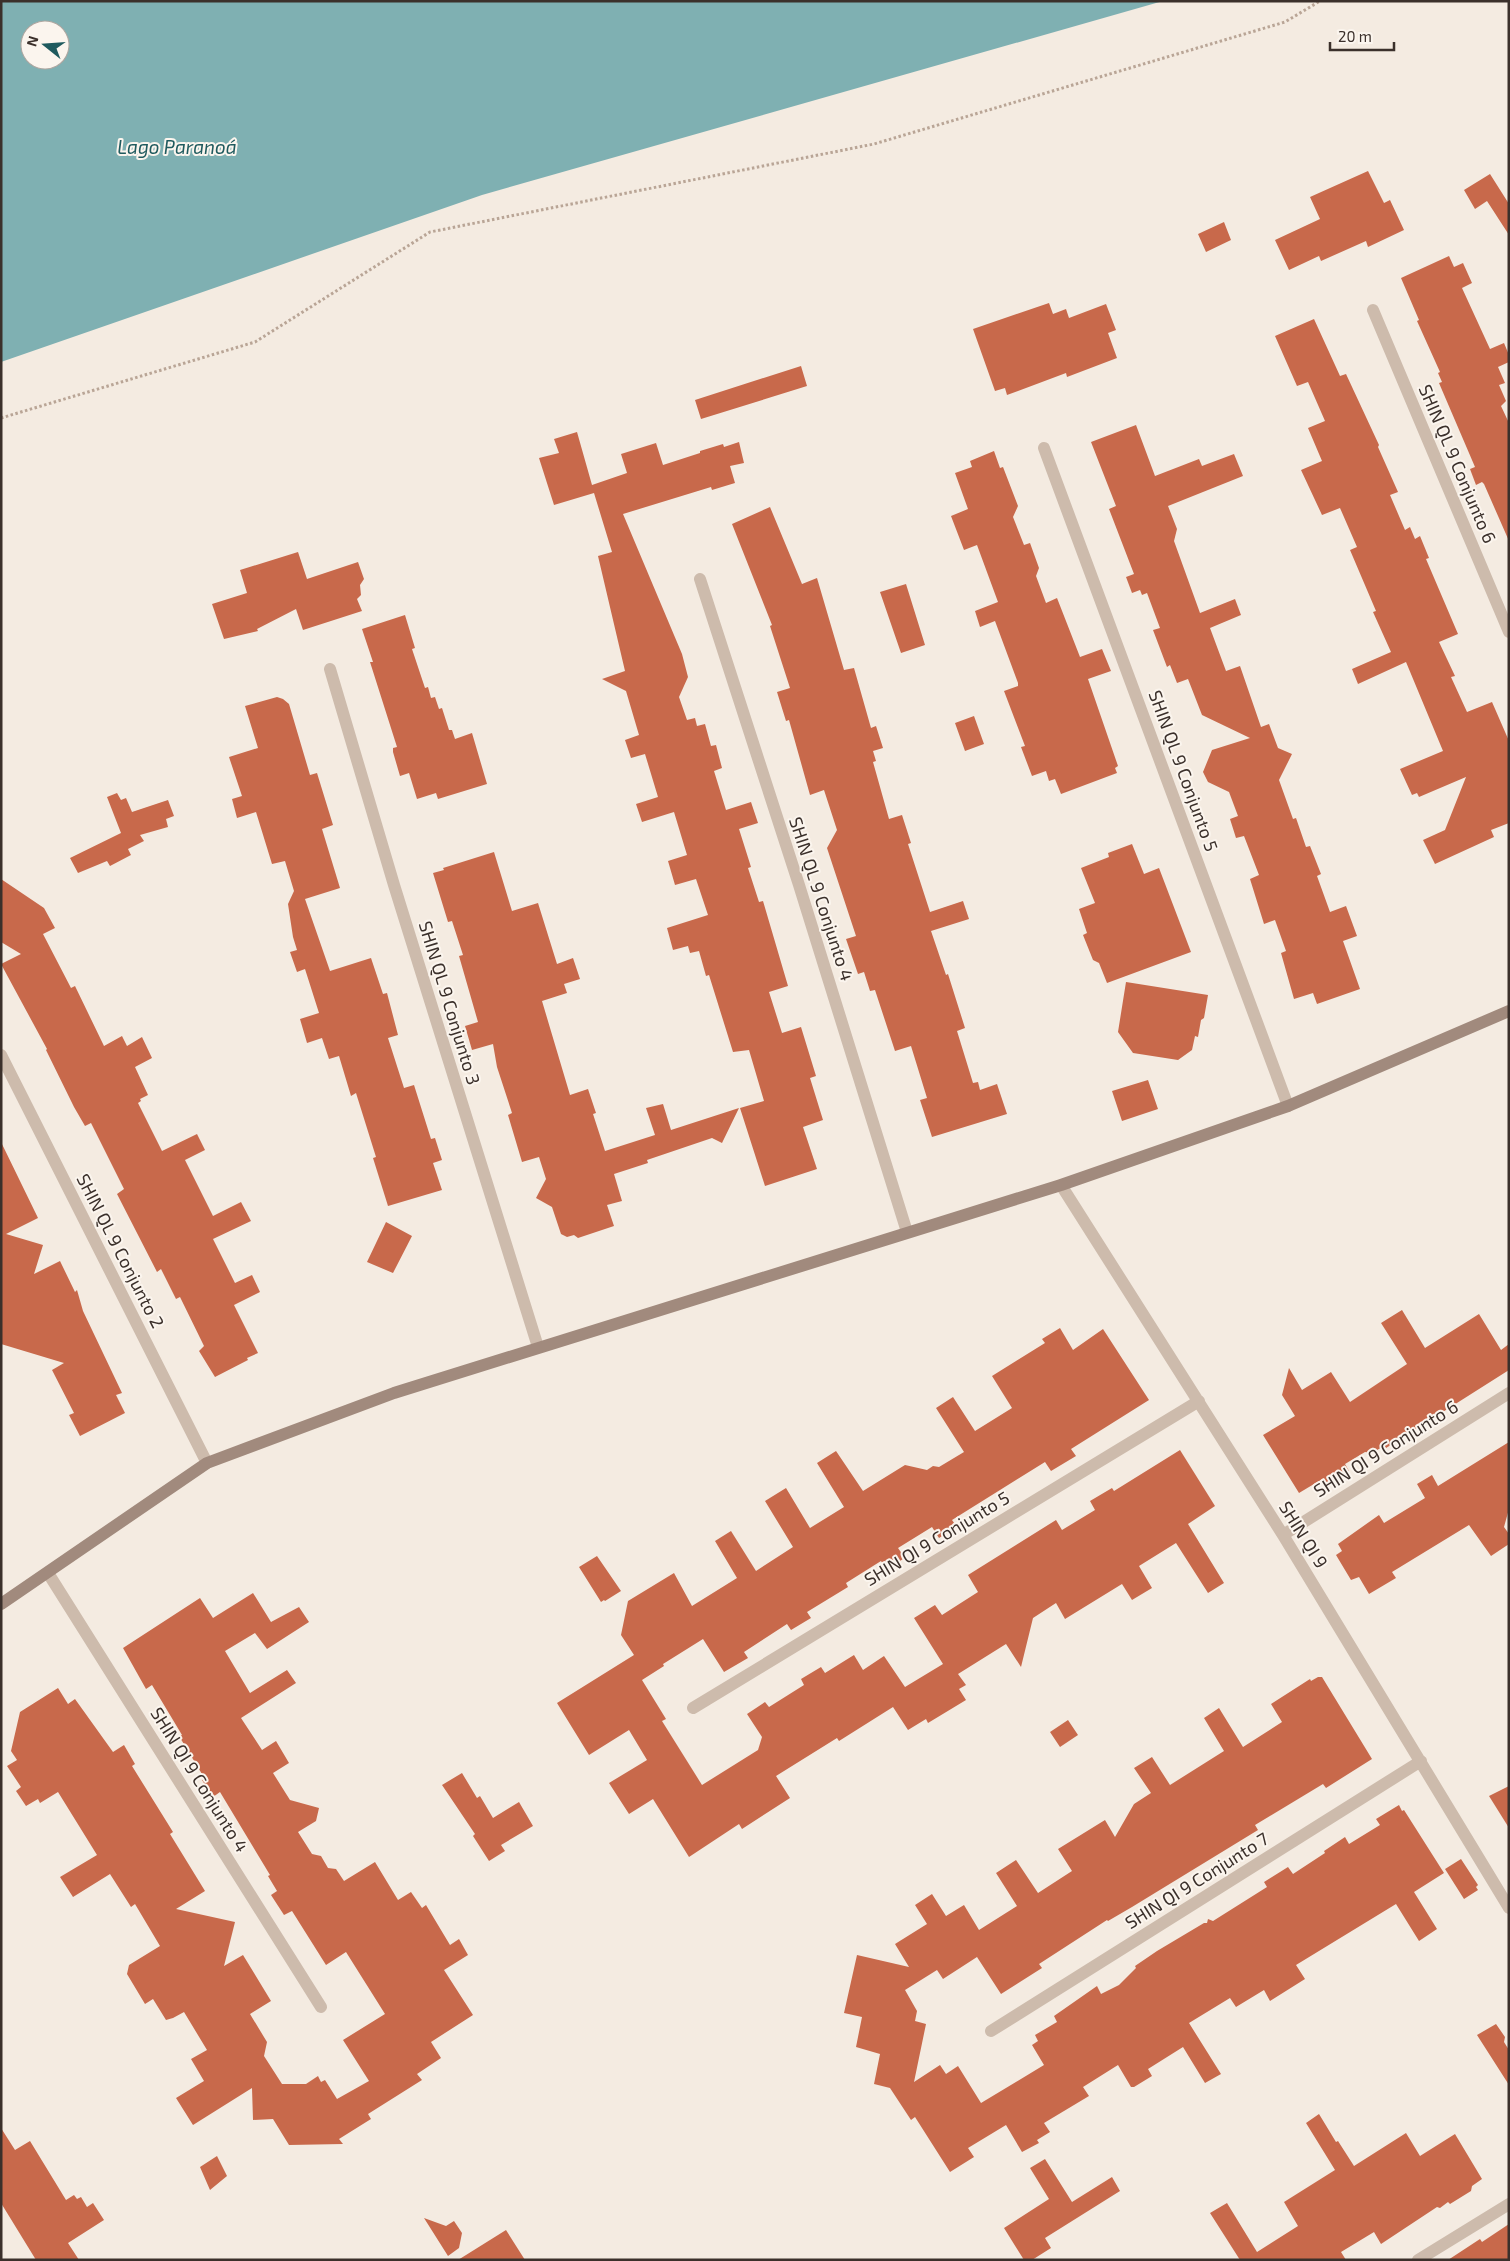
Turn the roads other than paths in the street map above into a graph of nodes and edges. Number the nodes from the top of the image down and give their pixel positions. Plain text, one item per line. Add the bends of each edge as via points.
1 (1373, 310) dead end
2 (1044, 448) dead end
3 (700, 579) dead end
4 (1509, 632) edge
5 (330, 669) dead end
6 (1509, 1011) edge
7 (1, 1055) edge
8 (1288, 1106) junction
9 (1061, 1185) junction
10 (907, 1232) junction
11 (538, 1347) junction
12 (1509, 1393) edge
13 (1199, 1401) junction
14 (206, 1463) junction
15 (1282, 1535) junction
16 (48, 1573) junction
17 (1, 1604) edge
18 (693, 1708) dead end
19 (1421, 1761) junction
20 (1504, 1888) edge
21 (1509, 1908) edge
22 (321, 2007) dead end
23 (991, 2031) dead end
24 (1509, 2204) edge
25 (1418, 2260) edge

1 - 4 street, SHIN QL 9 Conjunto 6
2 - 8 street, SHIN QL 9 Conjunto 5
3 - 10 street, SHIN QL 9 Conjunto 4
5 - 11 street, SHIN QL 9 Conjunto 3
6 - 8 street
7 - 14 street, SHIN QL 9 Conjunto 2
8 - 9 street
9 - 10 street
9 - 13 street, SHIN QI 9
10 - 11 street
11 - 14 street via 394,1393
12 - 15 street, SHIN QI 9 Conjunto 6
13 - 15 street, SHIN QI 9
13 - 18 street, SHIN QI 9 Conjunto 5
14 - 16 street
15 - 19 street, SHIN QI 9
16 - 17 street
16 - 22 street, SHIN QI 9 Conjunto 4
19 - 20 street, SHIN QI 9
19 - 23 street, SHIN QI 9 Conjunto 7
20 - 21 street, SHIN QI 9
24 - 25 street

